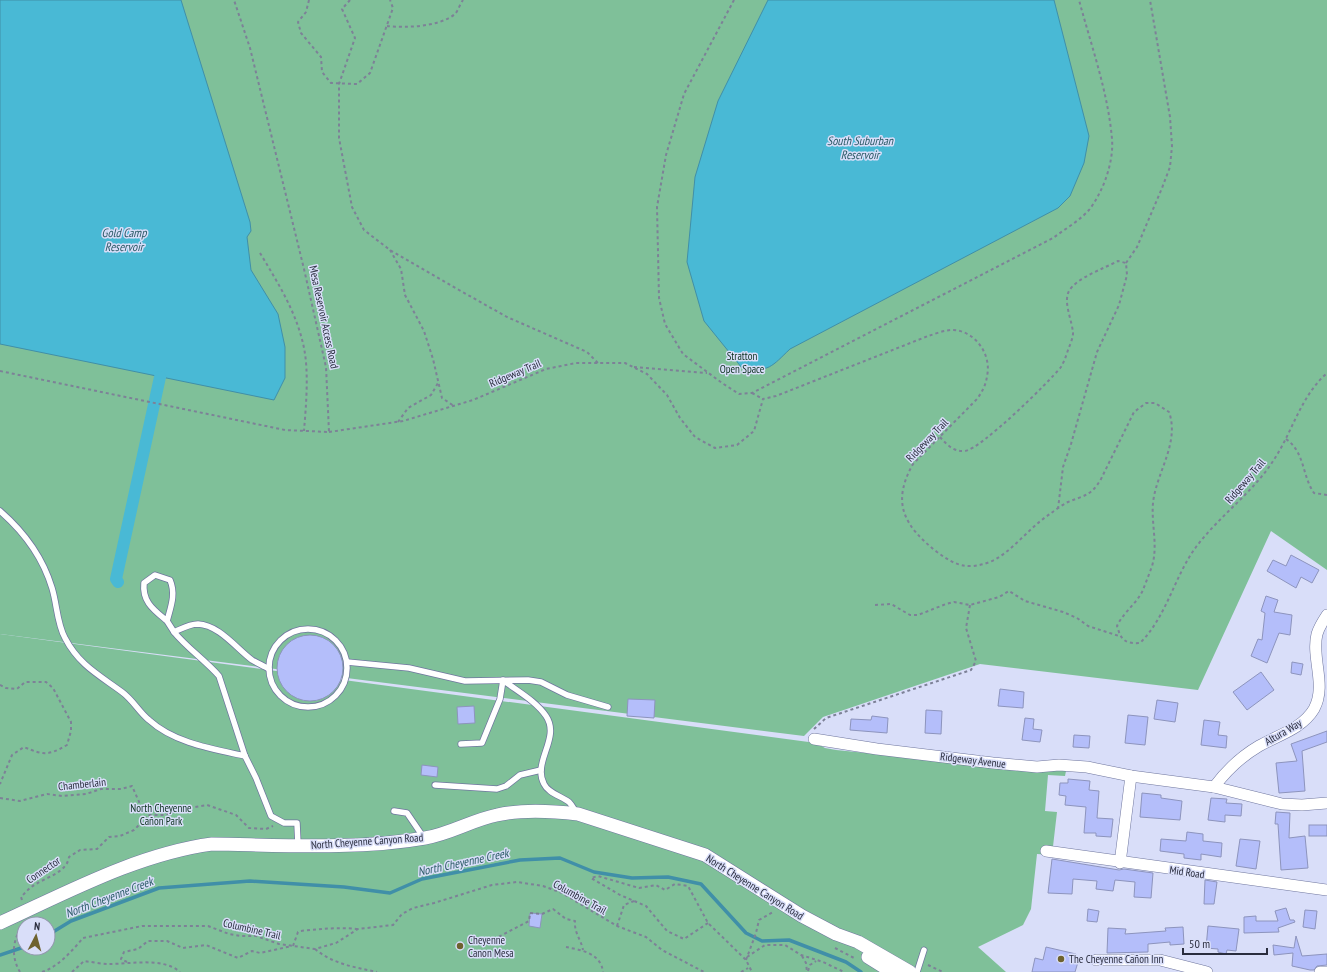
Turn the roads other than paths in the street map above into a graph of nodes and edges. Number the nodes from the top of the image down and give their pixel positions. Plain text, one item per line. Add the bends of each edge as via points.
1 (0, 511) edge
2 (1327, 615) edge
3 (167, 621) junction
4 (174, 632) junction
5 (347, 662) junction
6 (269, 669) junction
7 (503, 680) junction
8 (608, 707) dead end
9 (814, 734) road end
10 (461, 744) dead end
11 (245, 756) junction
12 (541, 770) junction
13 (1131, 776) junction
14 (435, 785) dead end
15 (1214, 787) junction
16 (1327, 803) edge
17 (394, 810) dead end
18 (578, 814) junction
19 (425, 838) junction
20 (298, 845) junction
21 (1046, 851) dead end
22 (1120, 863) junction
23 (1327, 890) edge
24 (0, 923) edge
25 (836, 934) junction
26 (924, 950) dead end
27 (1096, 960) dead end
28 (892, 972) edge
29 (910, 972) edge
30 (917, 972) edge
31 (1207, 972) edge
32 (1320, 972) edge
33 (1327, 972) edge

1 - 11 lane via 19,529 40,560 52,587 64,637 81,662 123,693 163,731 200,746
2 - 15 street, Altura Way via 1317,633 1319,689 1314,708 1300,724 1258,747 1237,763
3 - 3 lane via 174,595 173,587 170,580 155,575 144,583 144,598 149,606
3 - 4 lane
4 - 6 lane via 190,625 205,626
4 - 11 lane via 219,676
5 - 6 lane via 344,652 328,634 314,629 303,629 291,633 278,643 271,656
5 - 6 lane via 345,681 341,689 325,703 315,706 302,706 287,701 276,690
5 - 7 lane via 409,668 465,681
7 - 8 lane via 541,682 567,695
7 - 10 lane via 500,699 482,743
7 - 12 lane via 542,710 547,718 550,735
9 - 13 street, Ridgeway Avenue via 877,749 1037,767 1087,767
11 - 20 lane via 271,816 284,823 297,823
12 - 14 lane via 520,775 506,786 497,789
12 - 18 lane via 544,786 569,802
13 - 15 street, Ridgeway Avenue
13 - 22 street
15 - 16 street, Ridgeway Avenue via 1282,804
17 - 19 lane via 407,813
18 - 19 street, North Cheyenne Canyon Road via 547,812 497,815
18 - 25 street, North Cheyenne Canyon Road via 705,855 802,916
19 - 20 street, North Cheyenne Canyon Road via 348,845
20 - 24 street, North Cheyenne Canyon Road via 212,844 175,850 124,868
21 - 22 street, Mid Road
22 - 23 street, Mid Road
25 - 28 street, North Cheyenne Canyon Road via 853,948
25 - 29 street, North Cheyenne Canyon Road via 858,942
26 - 30 lane
27 - 31 street via 1160,960
32 - 33 street

